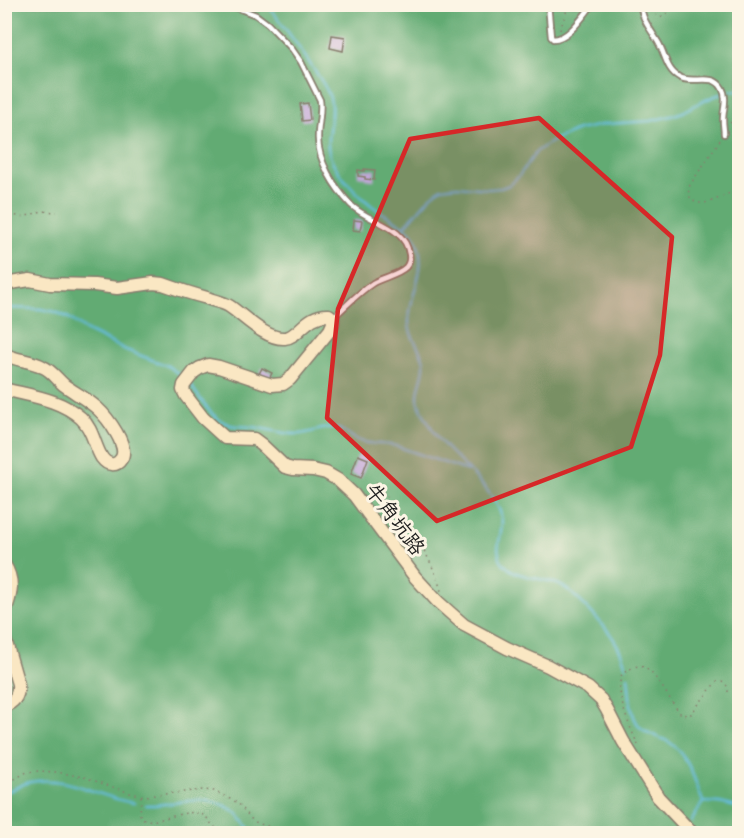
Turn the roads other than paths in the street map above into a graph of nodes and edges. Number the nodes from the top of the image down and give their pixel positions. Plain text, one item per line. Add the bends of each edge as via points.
1 (227, 4) edge
2 (548, 4) edge
3 (593, 4) edge
4 (640, 4) edge
5 (724, 134) road end
6 (4, 284) edge
7 (333, 318) junction
8 (4, 354) edge
9 (4, 389) edge
10 (4, 564) edge
11 (4, 614) edge
12 (4, 636) edge
13 (4, 706) edge
14 (693, 834) edge

1 - 7 lane via 261,19 292,49 320,100 318,146 322,163 355,209 396,232 408,248 406,267 375,281
2 - 3 lane via 554,39 569,33
4 - 5 lane via 648,28 673,73 684,79 709,80 723,88
6 - 7 street via 30,280 117,288 163,284 228,305 267,333 285,338 316,316
7 - 14 street, 牛角坑路 via 330,330 283,384 273,385 208,365 188,378 183,390 186,396 225,438 254,439 285,467 326,473 338,480 354,495 415,577 464,625 588,688 608,710 658,797
8 - 9 street via 48,369 100,410 121,443 122,458 107,464 87,425 70,411 53,402
10 - 11 street via 12,585
12 - 13 street via 19,690 14,700

